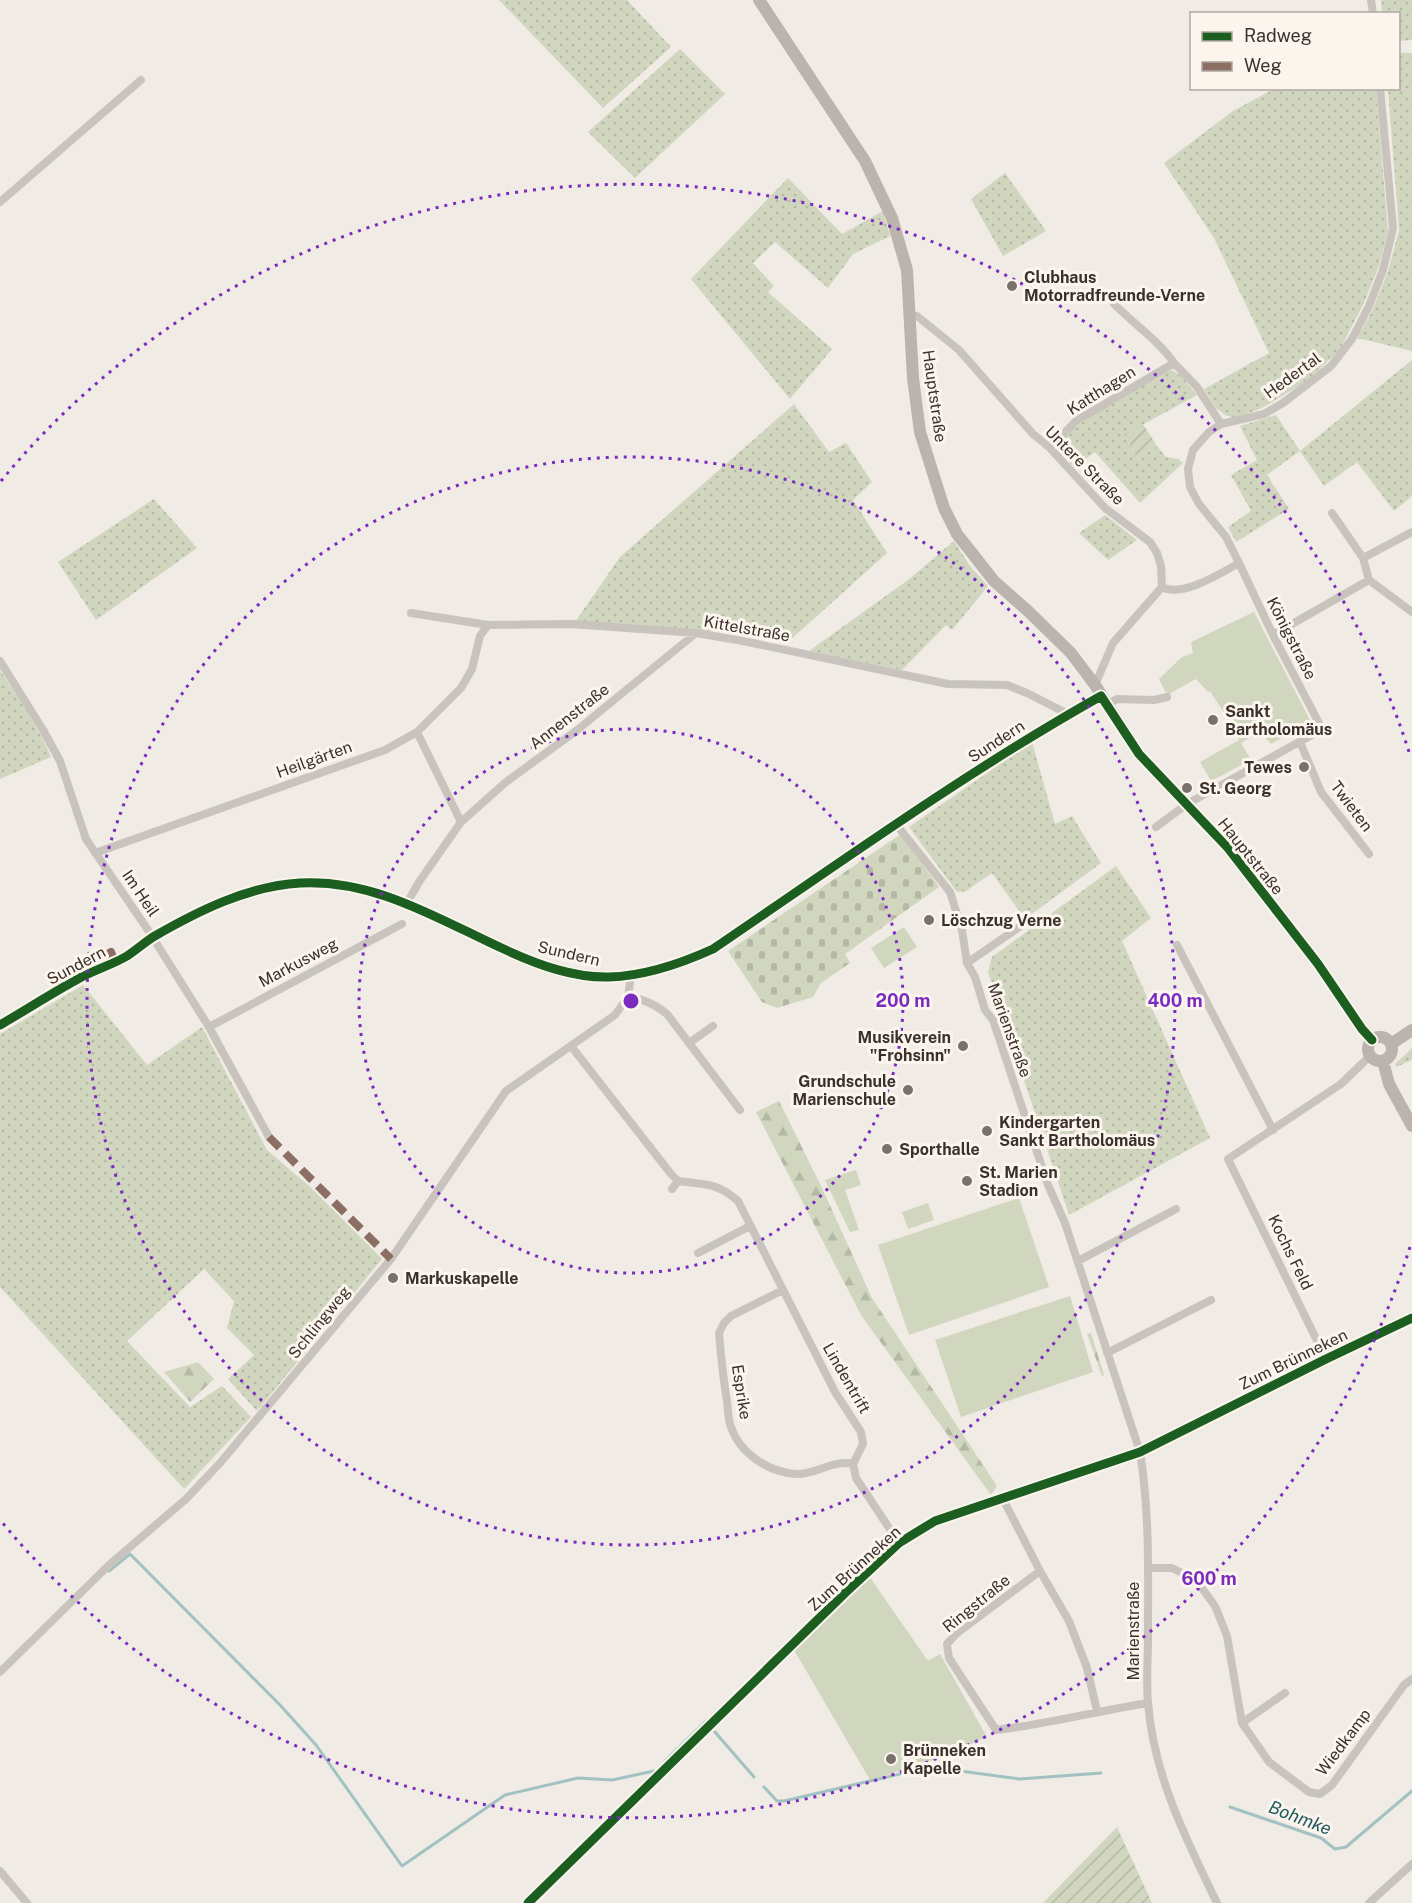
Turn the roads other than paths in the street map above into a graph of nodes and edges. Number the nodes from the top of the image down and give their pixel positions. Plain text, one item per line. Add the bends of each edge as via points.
1 (759, 0) edge
2 (141, 80) dead end
3 (1380, 90) edge
4 (0, 202) edge
5 (1114, 304) dead end
6 (909, 316) junction
7 (1174, 363) junction
8 (1221, 423) junction
9 (1050, 448) junction
10 (1332, 513) dead end
11 (1412, 532) edge
12 (1363, 558) junction
13 (1239, 563) junction
14 (1369, 580) junction
15 (1162, 587) junction
16 (1412, 612) edge
17 (411, 613) dead end
18 (488, 625) junction
19 (696, 633) junction
20 (1273, 635) junction
21 (0, 661) edge
22 (1101, 695) junction
23 (1167, 697) dead end
24 (1068, 714) junction
25 (417, 732) junction
26 (1300, 742) junction
27 (1187, 804) junction
28 (461, 822) junction
29 (896, 823) junction
30 (1156, 827) dead end
31 (95, 853) junction
32 (1369, 854) dead end
33 (407, 903) junction
34 (1028, 921) dead end
35 (402, 924) dead end
36 (153, 938) junction
37 (1177, 945) dead end
38 (967, 963) junction
39 (631, 975) junction
40 (628, 997) junction
41 (0, 1025) edge
42 (713, 1026) dead end
43 (209, 1027) junction
44 (1412, 1030) edge
45 (1372, 1040) junction
46 (689, 1043) junction
47 (1390, 1044) junction
48 (571, 1046) junction
49 (1377, 1058) junction
50 (740, 1110) dead end
51 (1412, 1126) edge
52 (1273, 1130) junction
53 (269, 1137) dead end
54 (678, 1180) junction
55 (672, 1189) dead end
56 (1176, 1209) dead end
57 (750, 1226) junction
58 (698, 1253) dead end
59 (1078, 1261) junction
60 (783, 1290) junction
61 (1211, 1300) dead end
62 (1412, 1318) edge
63 (1107, 1353) junction
64 (1326, 1359) junction
65 (1140, 1452) junction
66 (853, 1464) junction
67 (1003, 1499) junction
68 (899, 1543) junction
69 (1148, 1568) junction
70 (1040, 1571) junction
71 (0, 1672) edge
72 (1412, 1679) edge
73 (1285, 1693) dead end
74 (1148, 1703) junction
75 (1097, 1711) junction
76 (1242, 1723) junction
77 (1412, 1864) edge
78 (0, 1871) edge
79 (27, 1903) edge
80 (528, 1903) edge
81 (1217, 1903) edge
82 (1369, 1903) edge

1 - 6 main road, Hauptstraße via 880,190 903,252
2 - 4 street
3 - 8 street, Hedertal via 1393,228 1369,306 1352,339 1331,366 1307,387 1263,414
5 - 7 street via 1161,345
6 - 9 street, Untere Straße via 917,316 959,350
6 - 22 main road, Hauptstraße via 920,432 931,473 957,534 991,578 1071,653
7 - 8 street via 1197,387
7 - 9 street, Katthagen via 1076,422
8 - 13 street via 1193,450 1188,470 1190,487 1227,537
9 - 15 street, Untere Straße via 1105,508 1150,542 1161,566
10 - 12 street
11 - 12 street
12 - 14 street
13 - 15 street via 1193,586 1179,590
13 - 20 street, Königstraße
14 - 16 street
14 - 20 street
15 - 22 street via 1113,643
17 - 18 street, Kittelstraße
18 - 19 street, Kittelstraße via 571,624
18 - 25 street, Heilgärten via 480,636 472,669 461,688
19 - 24 street, Kittelstraße via 948,684 1007,685
19 - 28 street, Annenstraße
20 - 26 street, Königstraße via 1319,723 1319,731
21 - 31 street, Im Heil via 60,761 86,839
22 - 23 street via 1117,699
22 - 24 main road, Sundern
22 - 27 main road, Hauptstraße via 1139,754
24 - 29 main road, Sundern
25 - 28 street
25 - 31 street, Heilgärten via 385,750
26 - 27 street, Königstraße
26 - 32 street, Twieten via 1321,792
27 - 30 street, Königstraße
27 - 45 main road, Hauptstraße via 1228,848
28 - 33 street, Annenstraße
29 - 38 street, Marienstraße via 950,892
29 - 39 main road, Sundern via 713,949 681,963
31 - 36 street, Im Heil
33 - 36 main road, Sundern via 342,884 277,885 213,906
33 - 39 main road, Sundern via 555,969 608,977
34 - 38 street
35 - 43 street, Markusweg
36 - 41 main road, Sundern via 128,956 79,978
36 - 43 street, Im Heil
37 - 52 street
38 - 59 street, Marienstraße via 985,1010 993,1020 1048,1185
39 - 40 street
40 - 46 street via 654,1004
40 - 48 street, Schlingweg via 615,1015
42 - 46 street
43 - 53 street, Im Heil
44 - 47 main road
45 - 47 main road via 1382,1038
45 - 49 main road via 1368,1048
46 - 50 street
47 - 49 main road via 1390,1054
48 - 54 street
48 - 71 street, Schlingweg via 506,1091 391,1259 220,1463
49 - 51 main road
49 - 52 street
52 - 64 street, Kochs Feld via 1228,1159
54 - 55 street
54 - 57 street, Lindentrift via 725,1190 738,1201
56 - 59 street
57 - 58 street
57 - 60 street, Lindentrift
59 - 63 street, Marienstraße
60 - 66 street, Lindentrift via 835,1392 861,1432 863,1444
60 - 66 street, Esprike via 731,1316 718,1333 730,1425 740,1444 755,1459 775,1470 797,1474 842,1461
61 - 63 street
62 - 64 street, Zum Brünneken
63 - 65 street, Marienstraße
64 - 65 street, Zum Brünneken
65 - 67 street, Zum Brünneken
65 - 69 street, Marienstraße
66 - 68 street via 856,1478
67 - 68 street, Zum Brünneken via 935,1521
67 - 70 street
68 - 80 street, Zum Brünneken
69 - 74 street, Marienstraße
69 - 76 street, Wiedkamp via 1172,1568 1196,1580 1215,1606 1227,1636
70 - 75 street via 1069,1621 1087,1668
70 - 75 street, Ringstraße via 957,1633 947,1644 949,1658 996,1730
72 - 76 street, Wiedkamp via 1332,1785 1320,1794 1309,1792 1269,1762
73 - 76 street
74 - 75 street, Ringstraße
74 - 81 street, Marienstraße via 1160,1773 1189,1847
77 - 82 street
78 - 79 street

